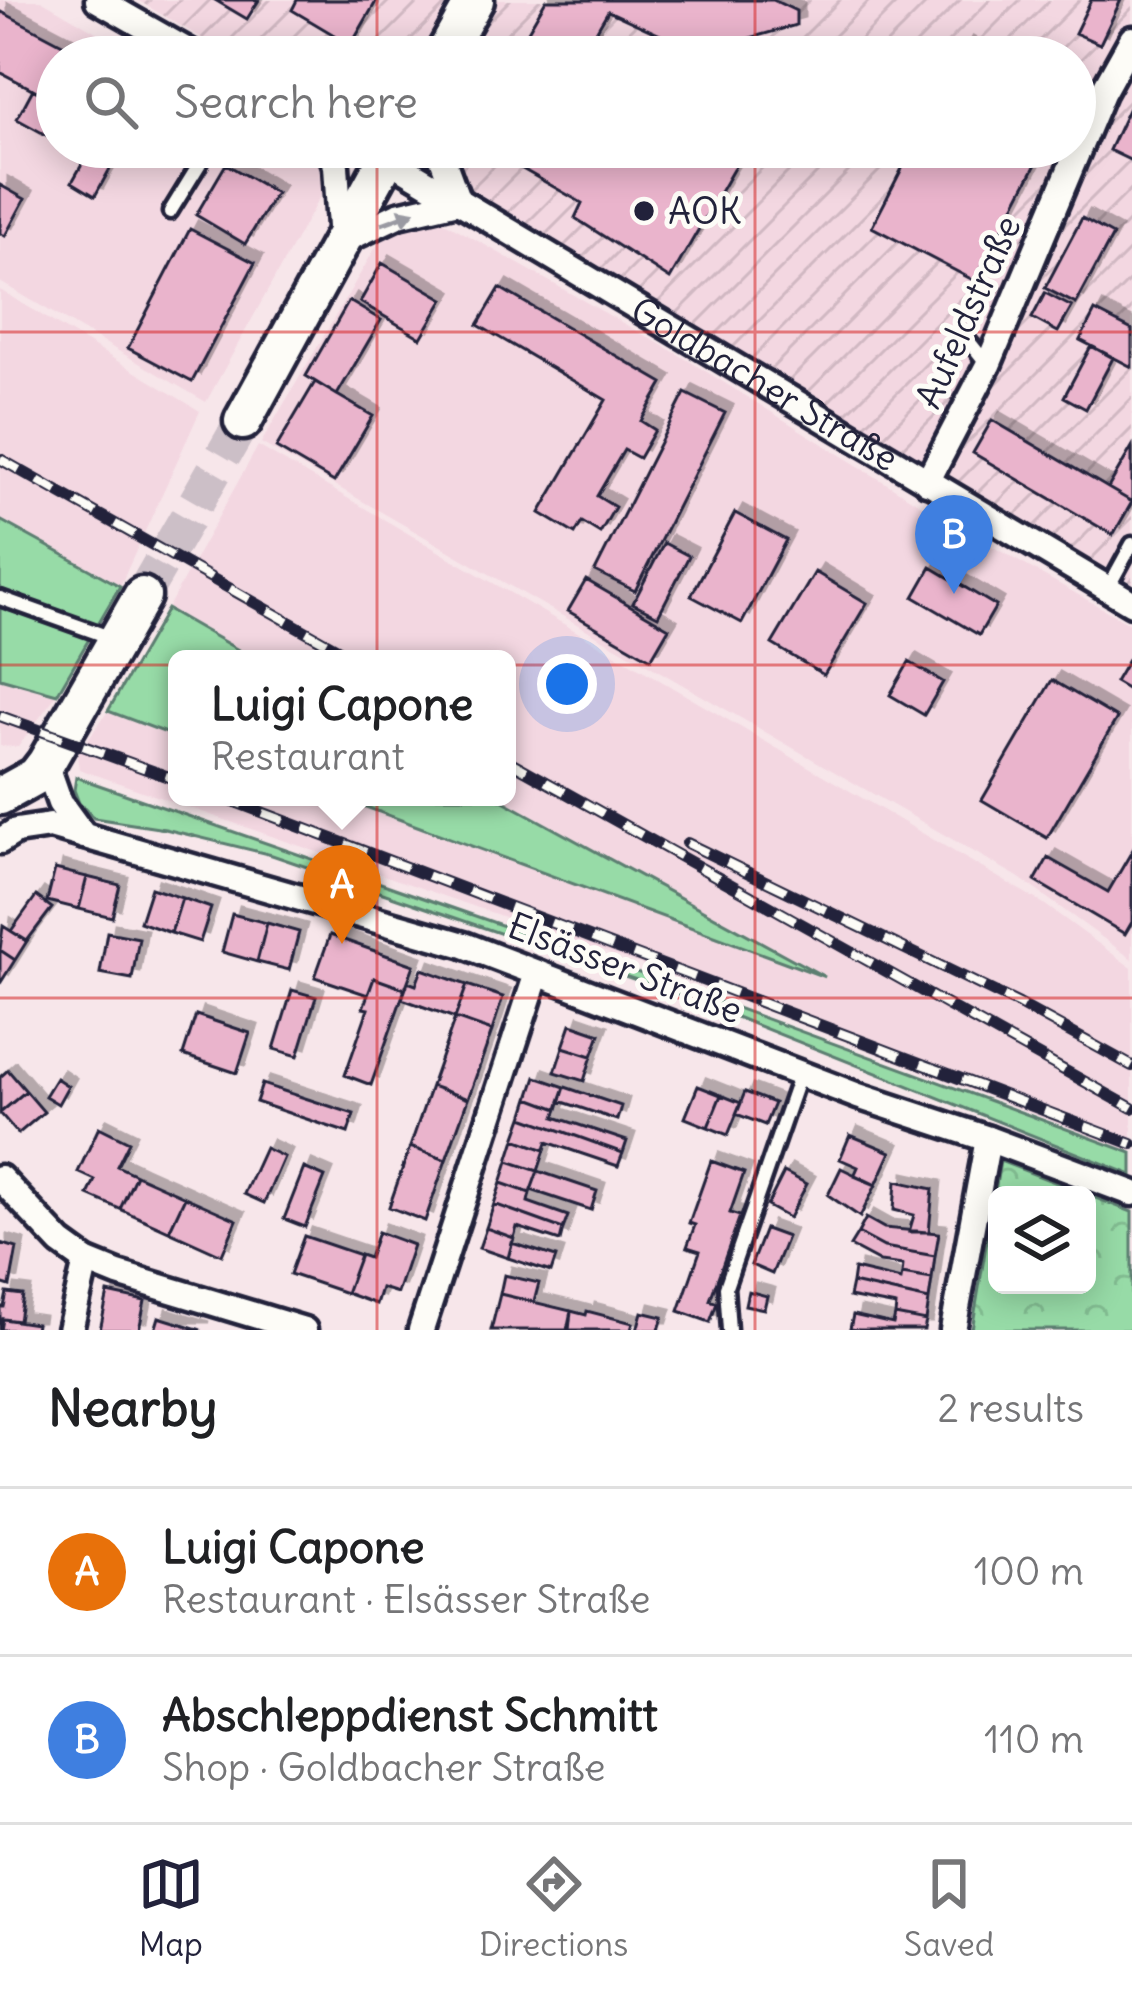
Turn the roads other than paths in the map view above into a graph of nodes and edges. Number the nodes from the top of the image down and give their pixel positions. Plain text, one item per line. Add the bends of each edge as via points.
1 (98, 0) edge
2 (475, 0) edge
3 (161, 36) edge
4 (455, 36) edge
5 (1132, 39) edge
6 (1096, 107) edge
7 (197, 168) edge
8 (337, 168) edge
9 (375, 168) edge
10 (409, 168) edge
11 (446, 168) edge
12 (1070, 168) edge
13 (458, 201) junction
14 (170, 212) dead end
15 (341, 242) junction
16 (968, 340) dead end
17 (988, 364) junction
18 (243, 421) tunnel mouth
19 (927, 482) junction
20 (1132, 544) edge
21 (1107, 589) junction
22 (142, 596) tunnel mouth
23 (0, 598) edge
24 (1132, 603) edge
25 (118, 640) junction
26 (46, 763) junction
27 (0, 796) edge
28 (84, 836) junction
29 (0, 841) edge
30 (537, 973) junction
31 (800, 1073) junction
32 (988, 1139) junction
33 (0, 1178) edge
34 (1132, 1193) edge
35 (86, 1261) junction
36 (70, 1330) edge
37 (304, 1330) edge
38 (421, 1330) edge
39 (729, 1330) edge
40 (953, 1330) edge

1 - 3 street
2 - 4 main road
5 - 6 street, Aufeldstraße
7 - 14 lane
8 - 15 street
9 - 15 main road, Goldbacher Straße
10 - 13 street, Goldbacher Straße
11 - 13 street
12 - 17 street, Aufeldstraße
15 -> 13 street via 398,215
13 - 19 street, Goldbacher Straße
15 - 18 main road, Goldbacher Straße
16 - 17 lane
17 - 19 street, Aufeldstraße
19 - 21 street, Goldbacher Straße
20 - 21 lane
21 - 24 street, Goldbacher Straße
22 - 25 main road
23 - 25 lane
25 - 26 main road
26 - 27 main road
26 - 28 street
28 - 29 street, Elsässer Straße via 32,826
28 - 30 street, Elsässer Straße
30 - 31 street, Elsässer Straße
30 - 38 street
31 - 32 street, Elsässer Straße
31 - 39 lane via 727,1287
32 - 34 street, Elsässer Straße
32 - 40 street
33 - 35 street
35 - 36 street
35 - 37 street

